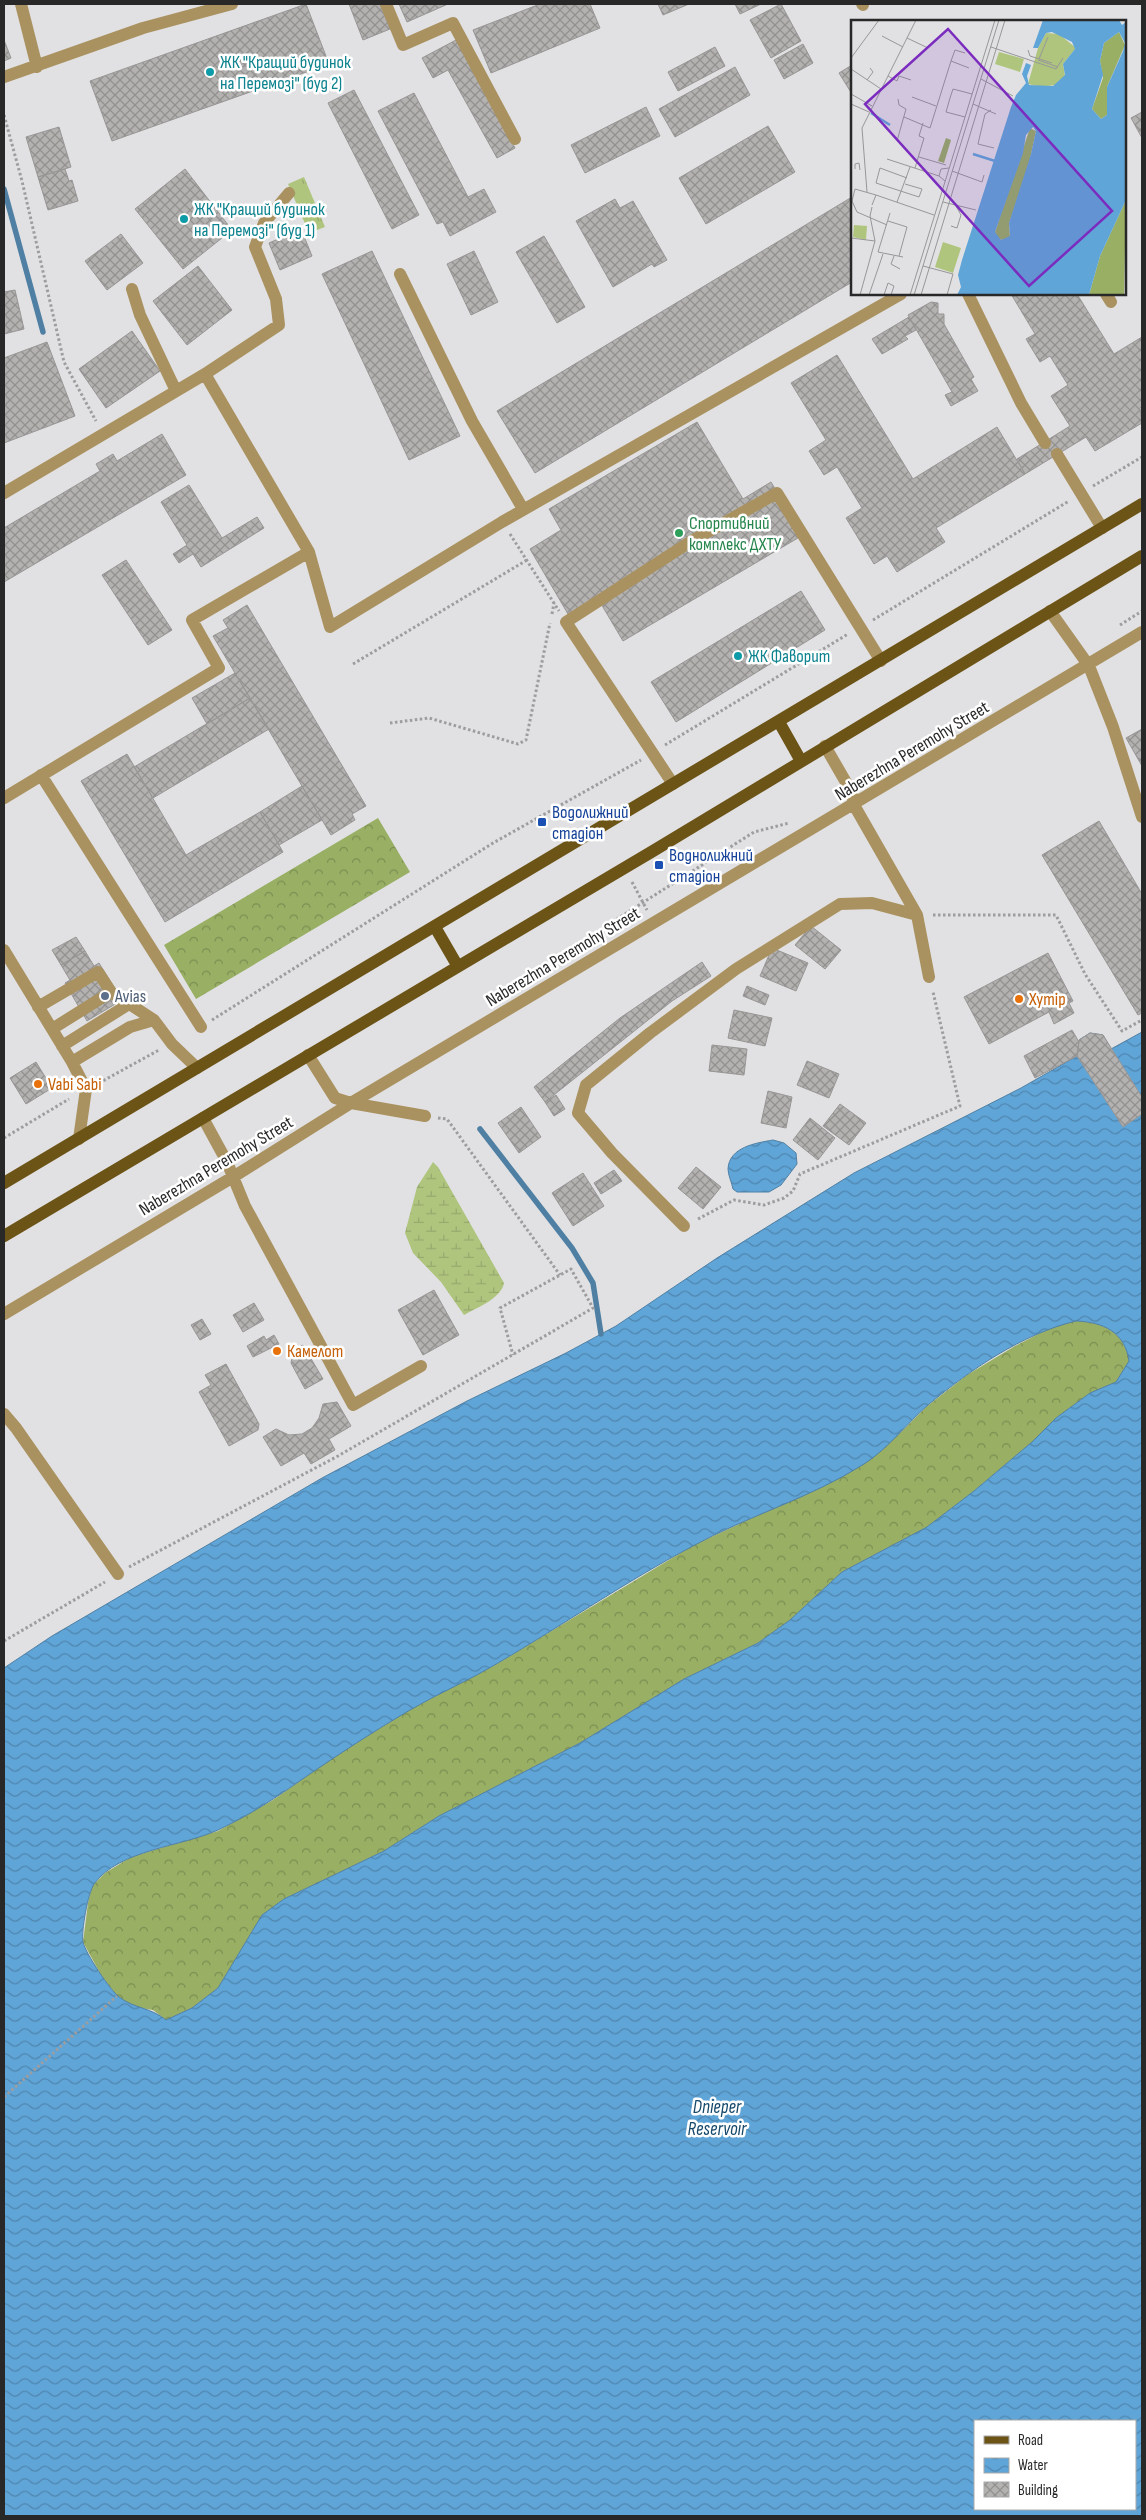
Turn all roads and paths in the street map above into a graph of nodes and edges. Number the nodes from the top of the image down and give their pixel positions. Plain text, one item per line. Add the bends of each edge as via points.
1 (21, 4) edge
2 (232, 4) edge
3 (386, 4) edge
4 (37, 67) junction
5 (4, 77) edge
6 (4, 115) edge
7 (515, 139) dead end
8 (289, 193) dead end
9 (400, 274) dead end
10 (132, 289) dead end
11 (899, 295) edge
12 (968, 295) edge
13 (205, 374) junction
14 (176, 391) junction
15 (104, 434) junction
16 (1045, 443) dead end
17 (1057, 454) dead end
18 (1142, 457) edge
19 (4, 492) edge
20 (1081, 494) junction
21 (1142, 504) edge
22 (523, 509) junction
23 (502, 522) junction
24 (1102, 528) junction
25 (309, 552) junction
26 (1142, 556) edge
27 (527, 560) junction
28 (554, 603) junction
29 (1050, 611) junction
30 (566, 622) junction
31 (868, 622) dead end
32 (1142, 632) edge
33 (851, 633) dead end
34 (881, 661) junction
35 (353, 664) dead end
36 (1089, 666) junction
37 (779, 722) junction
38 (390, 723) dead end
39 (825, 746) junction
40 (654, 752) junction
41 (801, 761) junction
42 (41, 775) junction
43 (674, 784) junction
44 (4, 798) edge
45 (854, 806) junction
46 (1142, 817) edge
47 (632, 882) dead end
48 (917, 915) junction
49 (655, 923) junction
50 (435, 926) junction
51 (4, 950) edge
52 (457, 965) junction
53 (929, 977) joint
54 (111, 992) junction
55 (129, 1004) junction
56 (38, 1007) junction
57 (154, 1020) junction
58 (1142, 1020) edge
59 (201, 1027) joint
60 (52, 1029) junction
61 (172, 1044) junction
62 (62, 1046) junction
63 (308, 1055) junction
64 (72, 1062) junction
65 (197, 1068) junction
66 (86, 1089) junction
67 (351, 1103) junction
68 (425, 1116) joint
69 (203, 1118) junction
70 (4, 1138) edge
71 (79, 1139) junction
72 (233, 1177) junction
73 (4, 1183) edge
74 (684, 1226) joint
75 (4, 1236) edge
76 (560, 1276) junction
77 (4, 1314) edge
78 (513, 1355) junction
79 (421, 1366) dead end
80 (4, 1414) edge
81 (118, 1574) junction
82 (4, 1641) edge
83 (117, 1996) dead end
84 (4, 2097) edge

1 - 4 street
2 - 4 street via 144,28
3 - 7 street via 403,45 453,23
4 - 5 street
6 - 15 path via 64,362
8 - 13 street via 264,223 255,247 276,299 279,325
9 - 22 street via 472,421
10 - 14 street via 140,315
11 - 22 street
12 - 16 street
13 - 14 street
13 - 25 street
14 - 15 street
15 - 19 street
17 - 20 street
18 - 20 path
20 - 24 street
20 - 31 path
21 - 24 main road
22 - 23 street
23 - 25 street via 330,627
23 - 27 path
24 - 34 main road
25 - 42 street via 192,620 219,668
26 - 29 main road
27 - 28 path
27 - 35 path
28 - 30 path
28 - 38 path via 526,740 518,744 429,718
29 - 36 street
29 - 39 main road
30 - 34 street via 690,542 777,493
30 - 40 street
32 - 36 street, Naberezhna Peremohy Street
33 - 40 path
34 - 37 main road
36 - 45 street, Naberezhna Peremohy Street
36 - 46 street
37 - 41 main road
37 - 43 main road
39 - 41 main road
39 - 45 street via 851,791
40 - 43 street
40 - 59 path via 493,843
41 - 52 main road
42 - 44 street
42 - 59 street
43 - 50 main road
45 - 48 street
45 - 49 street, Naberezhna Peremohy Street
47 - 49 path
48 - 53 street
48 - 58 path via 1056,915 1085,974 1122,1031
48 - 74 street via 872,903 840,904 736,969 586,1085 578,1113 612,1153
49 - 67 street, Naberezhna Peremohy Street
50 - 52 main road
50 - 65 main road
51 - 56 street
52 - 63 main road
53 - 74 path via 960,1106 800,1174 793,1191 784,1198 764,1205 734,1200
54 - 55 street
54 - 56 street via 98,972
54 - 60 street
55 - 57 street
55 - 62 street
56 - 60 street
57 - 61 street
57 - 64 street via 130,1027
60 - 62 street
61 - 65 street
61 - 66 path
62 - 64 street
63 - 67 street via 335,1098
63 - 69 main road
64 - 66 street
65 - 71 main road
66 - 70 path
66 - 71 street
67 - 68 street
67 - 72 street, Naberezhna Peremohy Street
68 - 76 path via 447,1119
69 - 72 street
69 - 75 main road
71 - 73 main road
72 - 77 street, Naberezhna Peremohy Street
72 - 79 street via 245,1206 353,1405
76 - 78 path via 500,1308
76 - 78 path via 571,1269 593,1308
78 - 81 path via 338,1456
80 - 81 street
81 - 82 path
83 - 84 path

